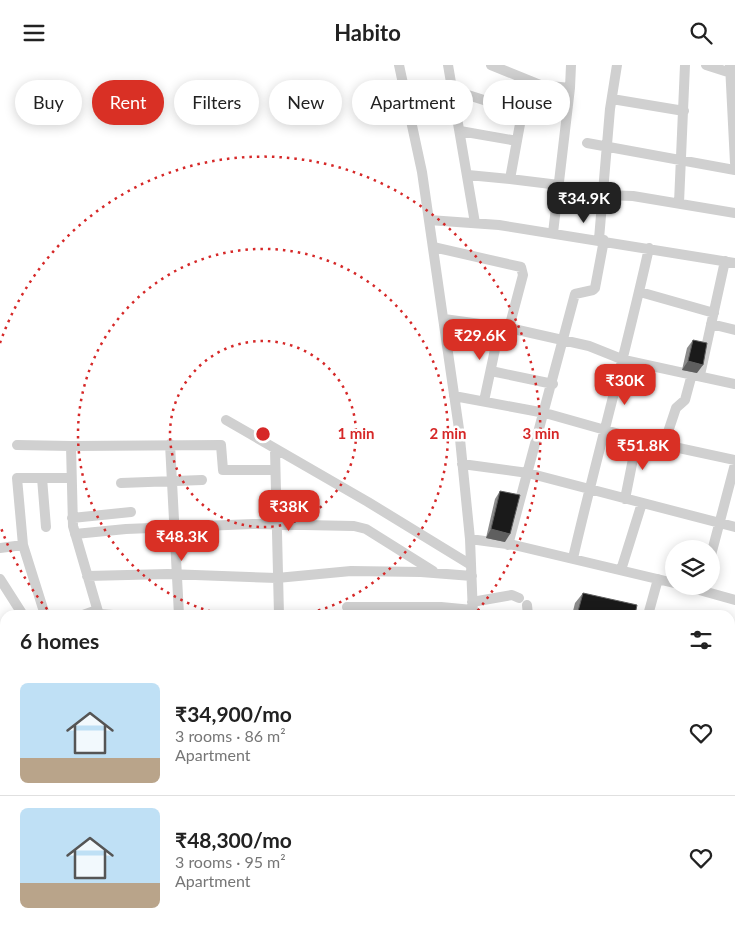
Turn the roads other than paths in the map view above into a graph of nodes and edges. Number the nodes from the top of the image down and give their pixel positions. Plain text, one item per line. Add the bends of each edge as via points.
1 (399, 65) edge
2 (448, 65) edge
3 (490, 65) edge
4 (570, 65) edge
5 (618, 65) edge
6 (685, 65) edge
7 (706, 65) edge
8 (730, 69) edge
9 (450, 80) edge
10 (528, 80) edge
11 (570, 80) edge
12 (612, 99) junction
13 (684, 111) junction
14 (459, 125) edge
15 (519, 125) edge
16 (564, 125) edge
17 (460, 131) junction
18 (516, 141) junction
19 (587, 143) dead end
20 (607, 146) junction
21 (682, 159) junction
22 (735, 163) edge
23 (735, 169) edge
24 (468, 175) junction
25 (510, 179) junction
26 (559, 185) junction
27 (603, 195) junction
28 (680, 203) junction
29 (735, 213) edge
30 (429, 219) junction
31 (475, 223) junction
32 (553, 233) junction
33 (601, 240) junction
34 (433, 247) junction
35 (649, 248) junction
36 (730, 262) edge
37 (640, 291) junction
38 (714, 313) junction
39 (444, 319) junction
40 (711, 324) junction
41 (505, 327) junction
42 (735, 329) edge
43 (562, 341) junction
44 (624, 360) junction
45 (491, 371) junction
46 (696, 374) junction
47 (553, 384) junction
48 (735, 385) edge
49 (454, 396) junction
50 (484, 401) junction
51 (545, 413) junction
52 (226, 420) dead end
53 (606, 429) junction
54 (637, 439) junction
55 (170, 444) junction
56 (17, 445) dead end
57 (664, 445) junction
58 (71, 446) junction
59 (275, 450) junction
60 (735, 460) edge
61 (462, 464) junction
62 (735, 464) edge
63 (275, 470) junction
64 (528, 473) junction
65 (42, 478) junction
66 (72, 478) junction
67 (202, 480) dead end
68 (172, 481) junction
69 (121, 483) dead end
70 (589, 490) junction
71 (625, 499) junction
72 (642, 503) junction
73 (131, 512) dead end
74 (72, 518) junction
75 (719, 523) junction
76 (276, 524) junction
77 (46, 527) dead end
78 (174, 527) junction
79 (735, 527) edge
80 (75, 534) junction
81 (470, 539) junction
82 (715, 540) edge
83 (23, 545) junction
84 (508, 545) junction
85 (0, 548) edge
86 (573, 559) junction
87 (471, 565) junction
88 (622, 571) junction
89 (436, 573) junction
90 (178, 574) junction
91 (87, 576) junction
92 (472, 576) junction
93 (277, 578) junction
94 (0, 579) edge
95 (658, 579) junction
96 (665, 581) edge
97 (720, 595) edge
98 (519, 597) dead end
99 (735, 600) edge
100 (347, 607) dead end
101 (472, 609) edge
102 (20, 610) edge
103 (43, 610) edge
104 (97, 610) edge
105 (179, 610) edge
106 (279, 610) edge
107 (649, 610) edge
108 (524, 930) edge
109 (533, 930) edge

1 - 30 street
2 - 9 street
3 - 10 street
4 - 11 street
5 - 12 street
6 - 13 street
7 - 8 street
8 - 22 street
12 - 13 street
12 - 20 street
13 - 21 street
14 - 17 street
15 - 18 street
16 - 26 street
17 - 18 street
17 - 24 street
18 - 25 street
19 - 20 street
20 - 21 street
20 - 27 street
21 - 23 street
21 - 28 street
24 - 25 street
24 - 31 street
25 - 26 street
26 - 32 street
27 - 28 street
27 - 33 street
28 - 29 street
30 - 31 street
30 - 34 street
31 - 32 street
32 - 33 street
33 - 35 street
33 - 43 street via 596,288 575,294
34 - 39 street
34 - 41 street via 521,267 523,275
35 - 36 street
35 - 37 street
36 - 38 street
37 - 38 street
37 - 44 street
38 - 40 street
39 - 41 street
39 - 49 street
40 - 42 street
40 - 46 street
41 - 43 street
41 - 45 street
43 - 44 street via 588,346
43 - 47 street
44 - 46 street
44 - 53 street
45 - 47 street
45 - 50 street
46 - 48 street
46 - 57 street via 685,400 676,408
47 - 51 street
49 - 50 street
49 - 61 street
50 - 51 street
51 - 53 street
51 - 64 street
52 - 59 street
53 - 54 street
53 - 70 street
54 - 57 street
54 - 71 street
55 - 58 street
55 - 63 street via 221,445 223,470
55 - 68 street
56 - 58 street
57 - 60 street
58 - 66 street
59 - 63 street
59 - 87 street
61 - 64 street
61 - 81 street
62 - 75 street
63 - 76 street
64 - 70 street
64 - 84 street
65 - 66 street
65 - 77 street
65 - 83 street via 17,479
66 - 74 street
67 - 68 street
68 - 69 street
68 - 78 street
70 - 71 street
70 - 86 street
71 - 72 street
72 - 75 street
72 - 88 street
73 - 74 street
74 - 80 street
75 - 79 street
75 - 82 street
76 - 78 street
76 - 89 street via 344,525 366,529
76 - 93 street
78 - 80 street
78 - 90 street
80 - 91 street
81 - 84 street
81 - 87 street
83 - 85 street
83 - 103 street
84 - 86 street
86 - 88 street
87 - 92 street
88 - 95 street
89 - 92 street
89 - 93 street via 352,571
90 - 91 street
90 - 93 street
90 - 105 street
91 - 104 street
92 - 101 street
93 - 106 street
94 - 102 street
95 - 96 street
95 - 107 street
97 - 99 street
98 - 101 street via 512,595
100 - 101 street
108 - 109 street

